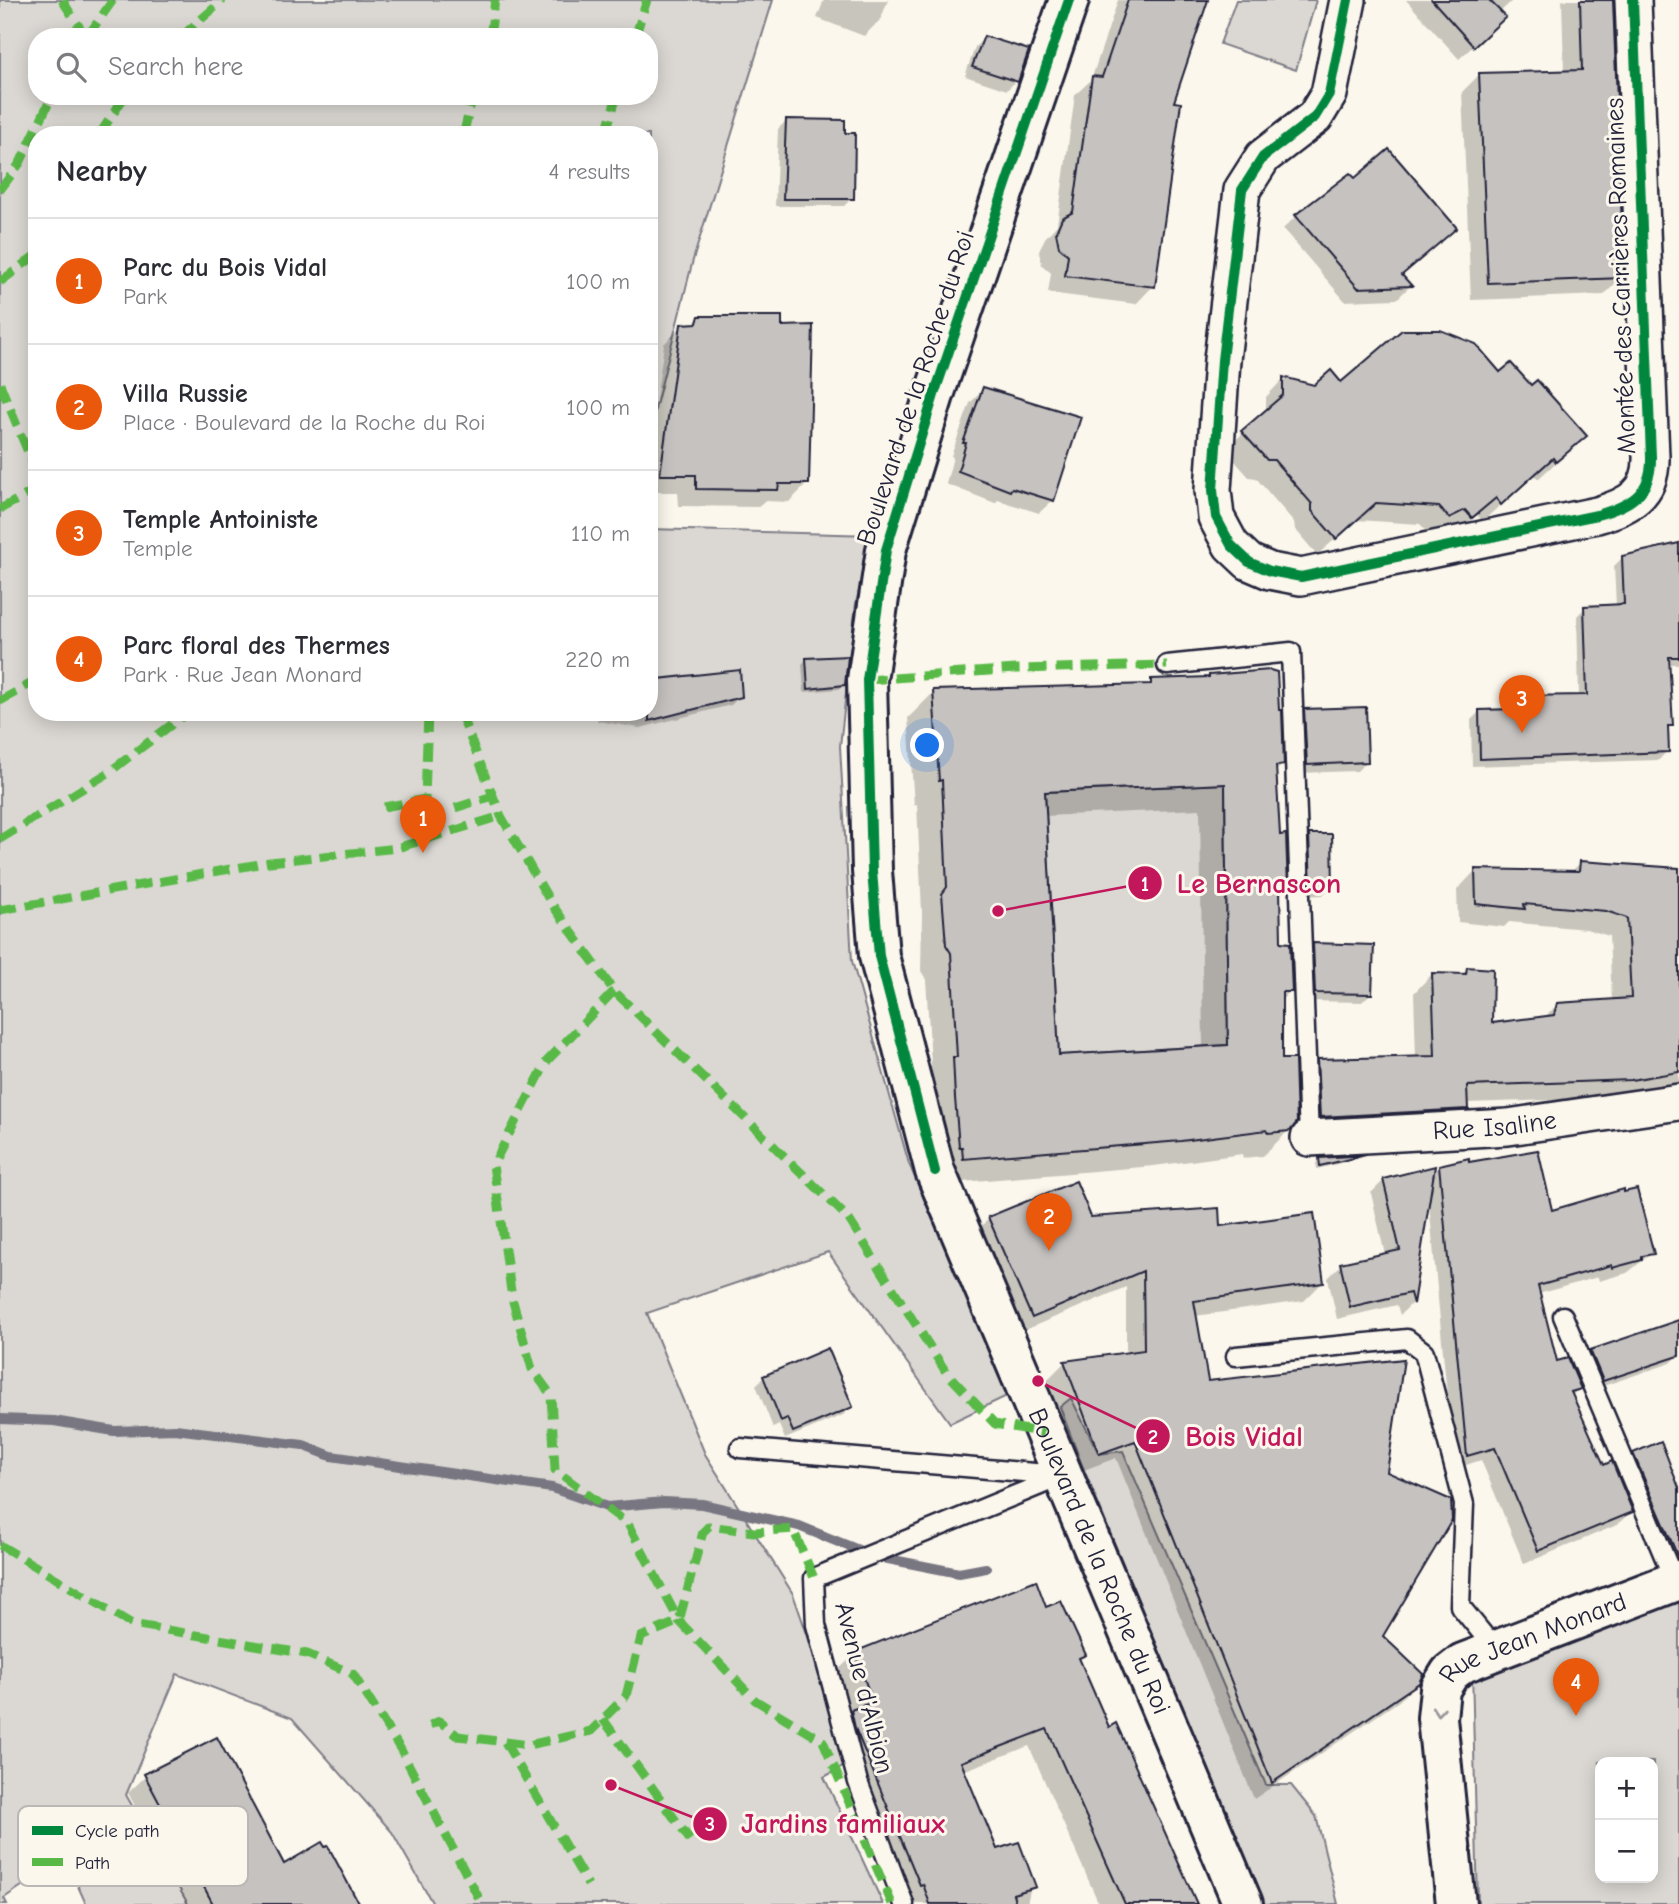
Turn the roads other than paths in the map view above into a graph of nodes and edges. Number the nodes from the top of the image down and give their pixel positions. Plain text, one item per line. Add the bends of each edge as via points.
1 (1069, 0) edge
2 (1348, 0) edge
3 (1633, 0) edge
4 (1167, 664) dead end
5 (1679, 1102) edge
6 (1308, 1138) joint
7 (1563, 1316) dead end
8 (1236, 1356) dead end
9 (740, 1448) dead end
10 (1062, 1476) junction
11 (1677, 1581) edge
12 (1495, 1649) junction
13 (904, 1904) edge
14 (1243, 1904) edge
15 (1456, 1904) edge

1 - 10 street, Boulevard de la Roche du Roi via 886,550 867,680 879,956 908,1075 935,1171
2 - 3 street, Montée des Carrières Romaines via 1329,94 1315,117 1263,157 1242,190 1222,360 1213,490 1216,517 1239,555 1260,568 1290,576 1329,572 1597,515 1630,503 1645,488 1651,457
4 - 6 lane via 1291,652
5 - 6 street, Rue Isaline via 1508,1127
7 - 11 lane
8 - 12 lane via 1407,1339 1423,1352 1464,1504 1461,1605
9 - 10 lane
10 - 13 lane, Avenue d'Albion via 814,1578 816,1625 858,1782
10 - 14 street, Boulevard de la Roche du Roi
11 - 12 street, Rue Jean Monard
12 -> 15 street, Rue Jean Monard via 1457,1668 1440,1689 1439,1755

